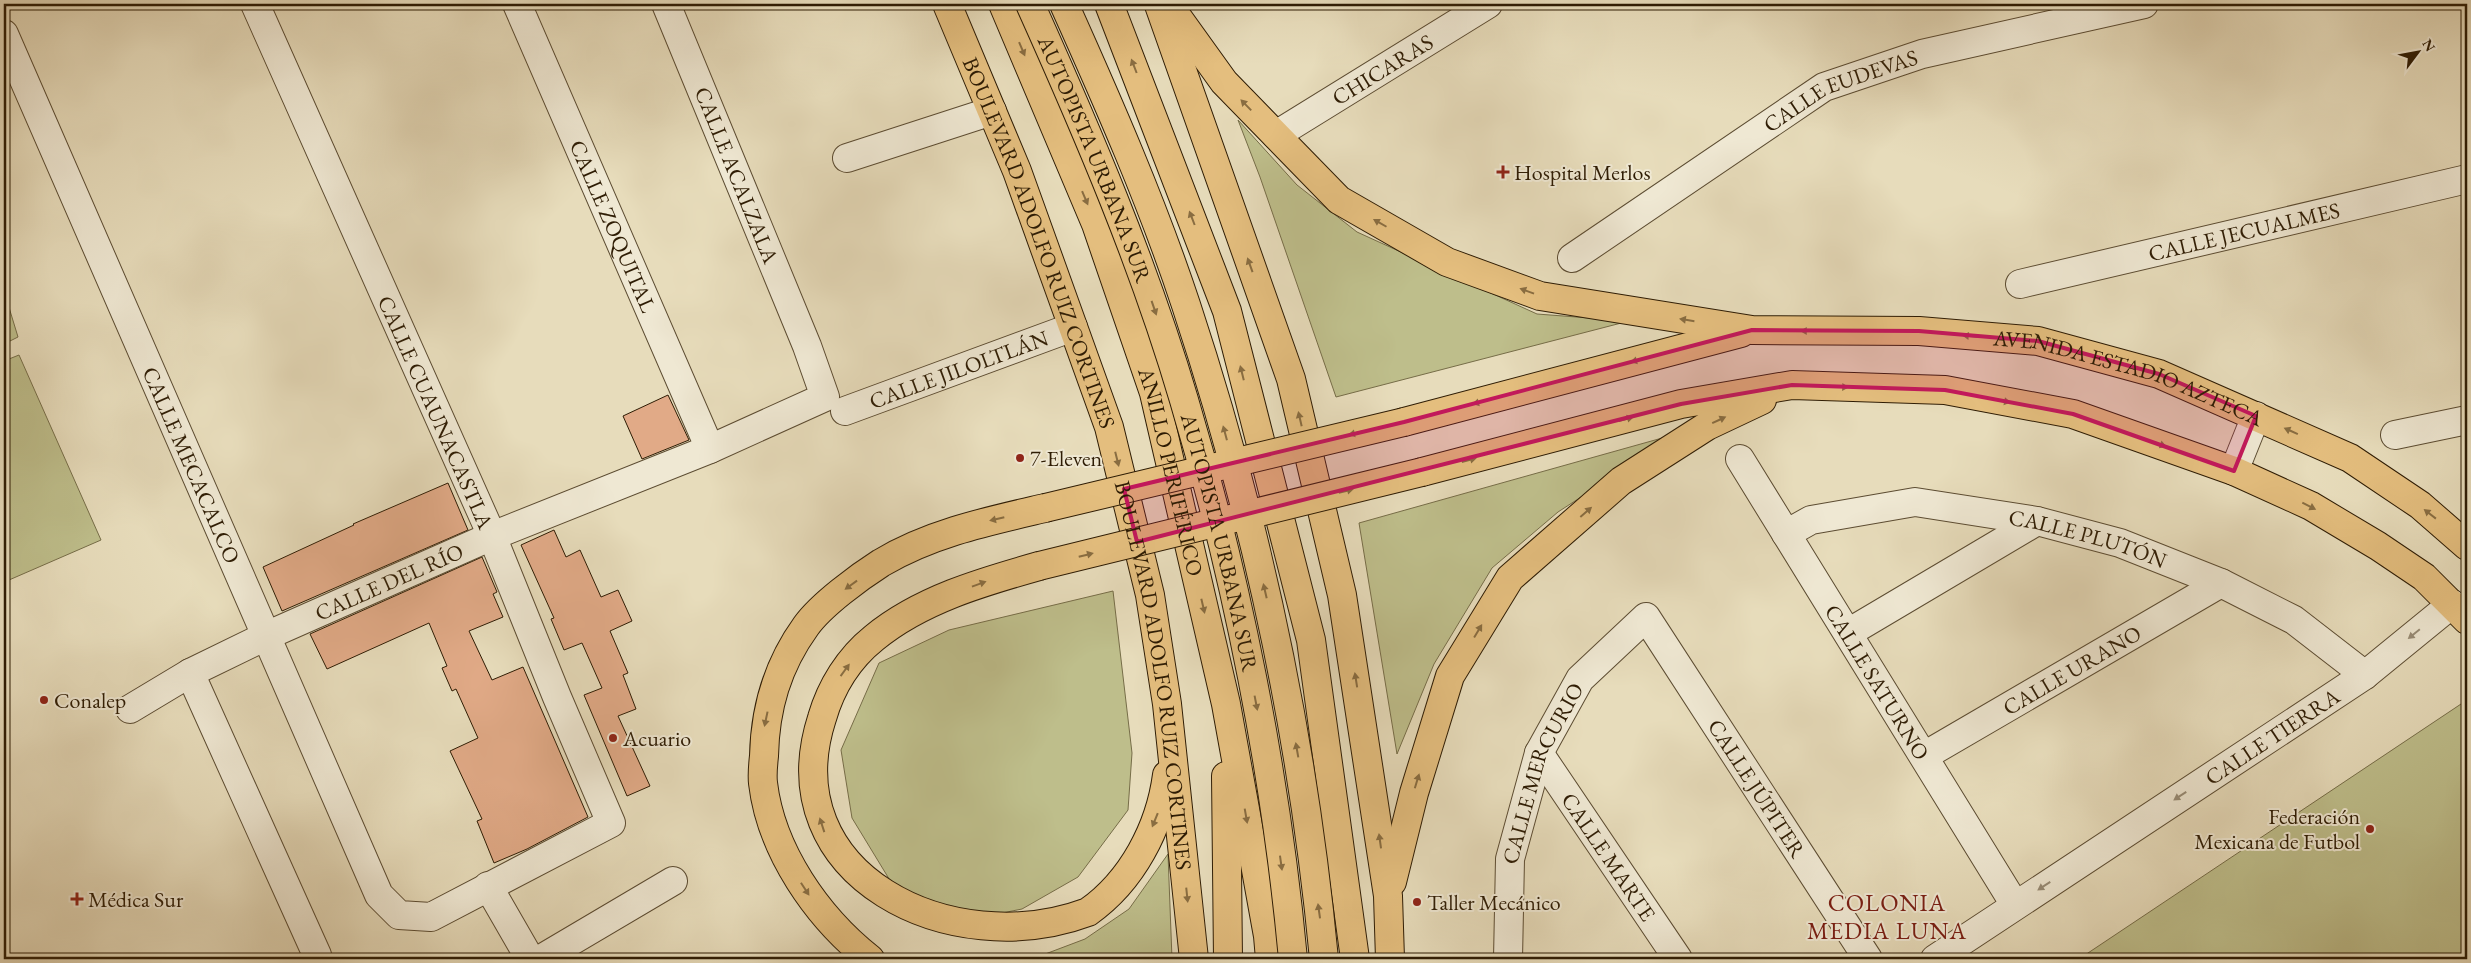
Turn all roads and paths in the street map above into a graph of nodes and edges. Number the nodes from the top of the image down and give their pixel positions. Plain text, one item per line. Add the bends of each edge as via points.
1 (255, 4) edge
2 (517, 4) edge
3 (666, 4) edge
4 (947, 4) edge
5 (1003, 4) edge
6 (1030, 4) edge
7 (1064, 4) edge
8 (1109, 4) edge
9 (1158, 4) edge
10 (1168, 4) edge
11 (1488, 4) edge
12 (2144, 4) edge
13 (4, 34) edge
14 (992, 111) junction
15 (1276, 135) junction
16 (846, 158) dead end
17 (2467, 179) edge
18 (1572, 258) dead end
19 (2020, 284) dead end
20 (1074, 327) junction
21 (1752, 330) junction
22 (1792, 385) junction
23 (845, 411) dead end
24 (2256, 416) junction
25 (2467, 420) edge
26 (2395, 435) dead end
27 (710, 449) junction
28 (1740, 459) dead end
29 (2234, 471) junction
30 (2036, 521) junction
31 (1786, 534) junction
32 (492, 536) junction
33 (2467, 546) edge
34 (2221, 583) junction
35 (2460, 612) edge
36 (1646, 617) joint
37 (1848, 633) junction
38 (266, 636) junction
39 (1311, 640) junction
40 (190, 673) junction
41 (2365, 675) junction
42 (1167, 704) junction
43 (1226, 704) junction
44 (130, 709) dead end
45 (1540, 753) junction
46 (1924, 756) junction
47 (673, 881) dead end
48 (488, 886) junction
49 (1388, 896) junction
50 (2015, 905) junction
51 (316, 955) dead end
52 (1508, 958) edge
53 (530, 959) edge
54 (541, 959) edge
55 (870, 959) edge
56 (1194, 959) edge
57 (1228, 959) edge
58 (1270, 959) edge
59 (1293, 959) edge
60 (1324, 959) edge
61 (1355, 959) edge
62 (1372, 959) edge
63 (1390, 959) edge
64 (1678, 959) edge
65 (1868, 959) edge
66 (1935, 959) edge

1 - 32 street, CALLE CUAUNACASTLA
2 - 27 street, CALLE ZOQUITAL
3 - 27 street, CALLE ACALZALA via 826,397
4 - 14 main road, BOULEVARD ADOLFO RUIZ CORTINES
5 -> 43 main road, ANILLO PERIFÉRICO via 1096,224 1154,393
6 -> 59 main road, AUTOPISTA URBANA SUR, bridge via 1122,222 1184,400 1248,660 1282,863
60 -> 7 main road, AUTOPISTA URBANA SUR, bridge via 1300,764 1277,644 1222,422 1186,304 1149,206
39 -> 8 main road via 1226,311
49 -> 9 main road via 1342,595 1291,379
15 -> 10 main road via 1224,82
11 - 15 street, CHICARAS
12 - 18 street, CALLE EUDEVAS via 1922,54 1824,87
13 - 38 street, CALLE MECACALCO
14 - 16 street
14 - 20 main road, BOULEVARD ADOLFO RUIZ CORTINES via 1018,171
21 -> 15 main road via 1540,296 1447,262 1339,200
17 - 19 street, CALLE JECUALMES
20 - 23 street, CALLE JILOLTLÁN
20 -> 42 main road, BOULEVARD ADOLFO RUIZ CORTINES via 1111,436 1150,595
24 -> 21 main road, AVENIDA ESTADIO AZTECA via 2159,374 2038,342 1918,331
21 -> 55 main road, bridge via 1404,422 952,530 882,563 840,592 806,625 778,675 765,723 762,782 774,832 805,890 848,942
22 -> 29 main road via 1945,390 2074,414
42 -> 22 main road, bridge via 1169,750 1165,786 1148,838 1119,885 1100,904 1054,933 1028,941 974,945 946,941 921,932 874,904 855,884 826,838 813,785 813,758 826,704 854,658 895,622 964,590 1039,566 1422,472 1681,404
49 -> 22 main road via 1414,793 1450,676 1510,578 1621,481 1706,426
24 - 29 street
33 -> 24 main road, AVENIDA ESTADIO AZTECA via 2420,505 2350,458
25 - 26 street
27 - 32 street, CALLE DEL RÍO
28 - 31 street, CALLE SATURNO
29 -> 35 main road via 2311,506 2378,546 2424,577
30 - 31 street, CALLE PLUTÓN via 1915,502 1811,520
30 - 34 street, CALLE PLUTÓN via 2120,543
30 - 37 street
31 - 37 street, CALLE SATURNO
32 - 38 street, CALLE DEL RÍO
32 - 48 street, CALLE CUAUNACASTLA via 556,698 611,822
34 - 41 street, CALLE PLUTÓN via 2294,620
34 - 46 street, CALLE URANO
35 -> 41 street, CALLE TIERRA
36 - 45 street, CALLE MERCURIO via 1580,679
36 - 65 street, CALLE JÚPITER
37 - 46 street, CALLE SATURNO
38 - 40 street, CALLE DEL RÍO
38 - 48 street, CALLE MECACALCO via 379,895 399,915 431,917
39 - 61 main road
39 - 62 main road via 1348,777
40 - 44 street, CALLE DEL RÍO
40 - 51 street
41 -> 50 street, CALLE TIERRA
42 -> 56 main road, BOULEVARD ADOLFO RUIZ CORTINES
43 - 57 main road
43 -> 58 main road, ANILLO PERIFÉRICO
45 - 52 street, CALLE MERCURIO via 1510,859
45 - 64 street, CALLE MARTE
46 - 50 street, CALLE SATURNO
47 - 54 street
48 - 53 street
49 - 63 main road
50 - 66 street, CALLE TIERRA

